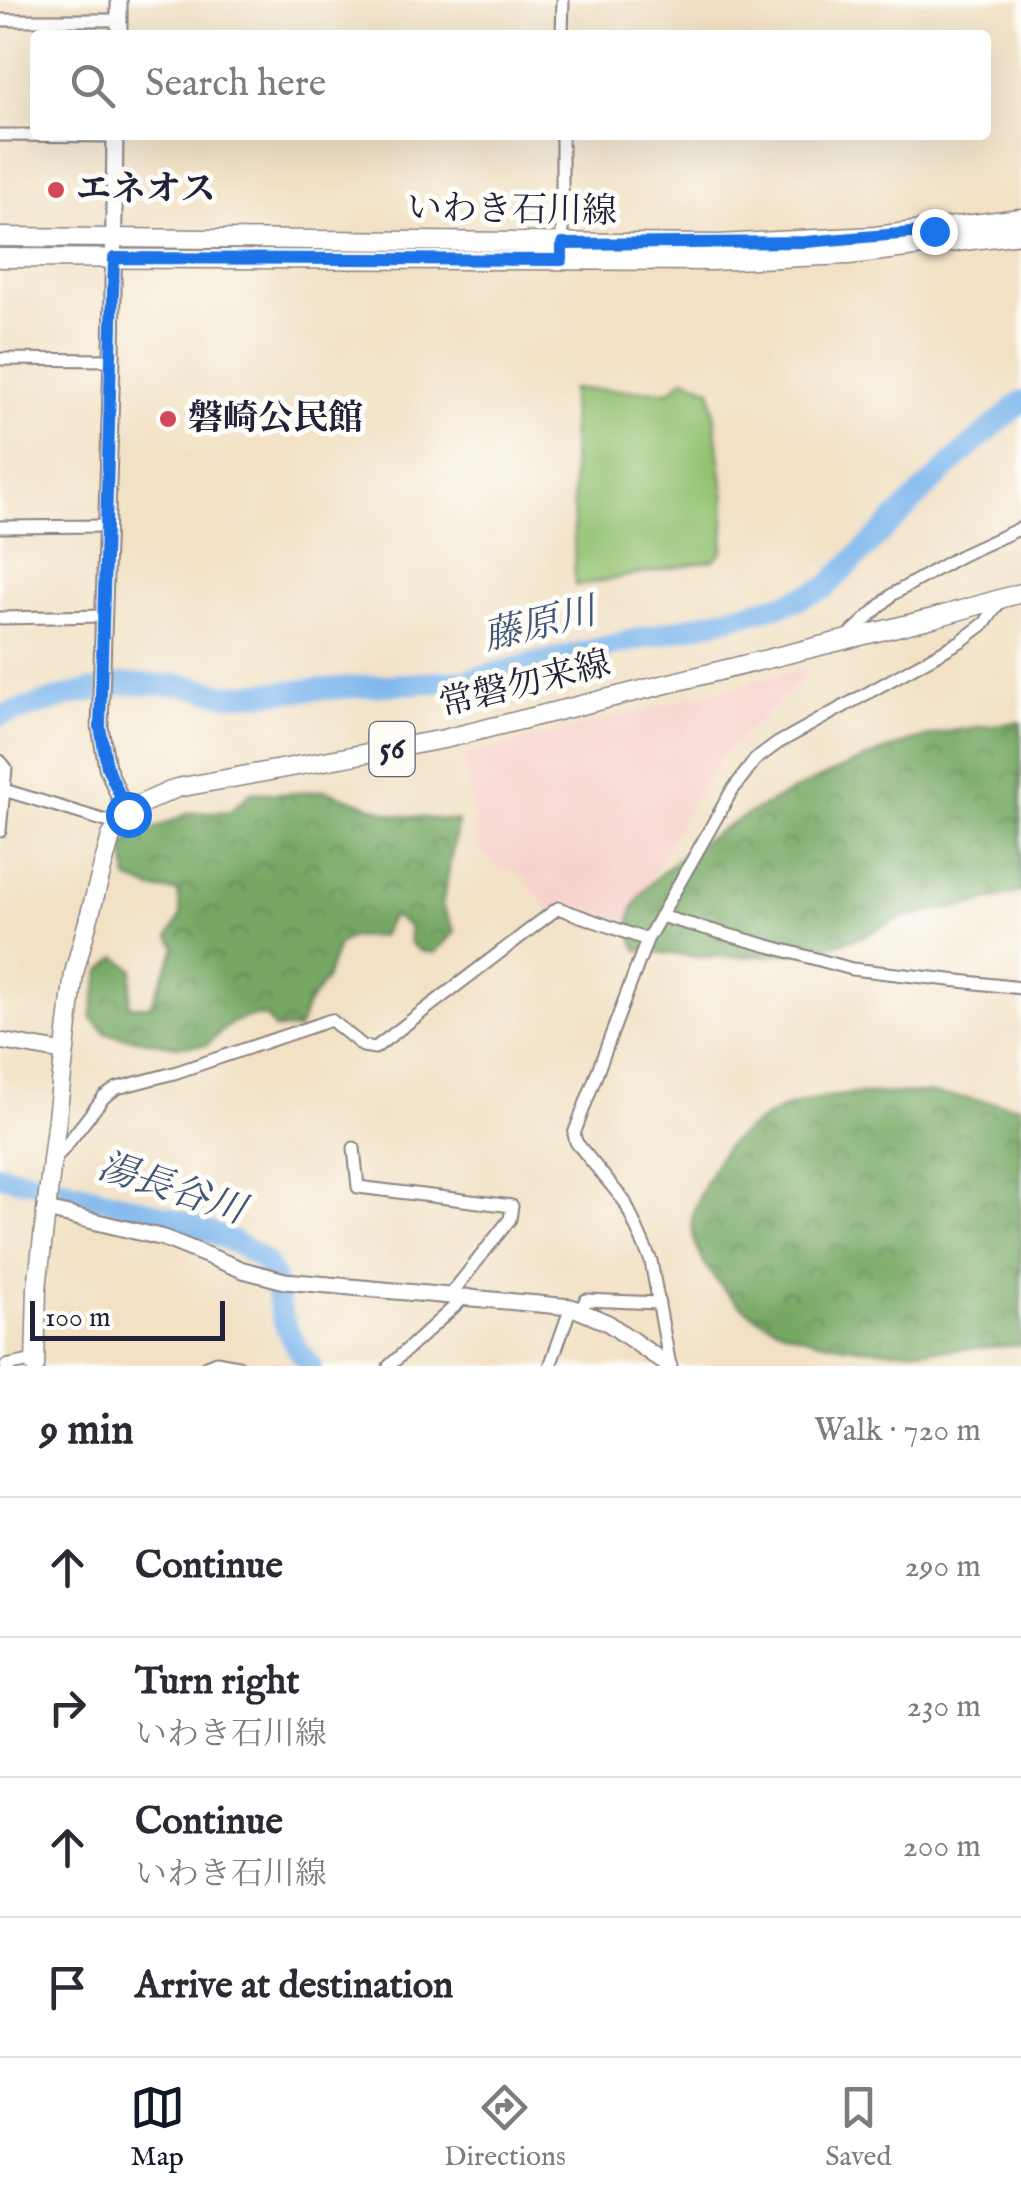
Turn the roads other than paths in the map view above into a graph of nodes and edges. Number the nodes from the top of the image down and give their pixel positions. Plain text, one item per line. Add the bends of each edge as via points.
1 (120, 0) edge
2 (562, 0) edge
3 (0, 20) edge
4 (119, 27) edge
5 (562, 30) edge
6 (0, 135) edge
7 (30, 135) edge
8 (115, 140) edge
9 (562, 140) edge
10 (1021, 218) edge
11 (1021, 234) edge
12 (0, 238) edge
13 (114, 238) junction
14 (562, 252) junction
15 (0, 258) edge
16 (114, 258) junction
17 (0, 359) edge
18 (112, 360) junction
19 (0, 526) edge
20 (108, 526) junction
21 (1021, 528) edge
22 (1021, 593) edge
23 (1002, 600) junction
24 (105, 616) junction
25 (0, 618) edge
26 (844, 640) junction
27 (0, 761) edge
28 (4, 790) junction
29 (128, 814) junction
30 (0, 831) edge
31 (660, 916) junction
32 (647, 940) junction
33 (1021, 988) edge
34 (0, 1042) edge
35 (63, 1052) junction
36 (354, 1148) dead end
37 (51, 1169) junction
38 (47, 1203) junction
39 (459, 1295) junction
40 (659, 1303) junction
41 (576, 1308) junction
42 (35, 1363) edge
43 (6, 1366) edge
44 (206, 1366) edge
45 (238, 1366) edge
46 (389, 1366) edge
47 (550, 1366) edge
48 (669, 1366) edge

1 - 4 street
2 - 5 street
3 - 4 street
6 - 7 street
8 - 13 street
9 - 14 street
10 - 14 main road, いわき石川線 via 806,242
11 - 14 main road, いわき石川線 via 780,259
12 - 13 main road, いわき石川線
13 - 14 main road, いわき石川線
13 - 16 street
14 - 16 main road, いわき石川線
15 - 16 main road, いわき石川線
16 - 18 street
17 - 18 street
18 - 20 street
19 - 20 street
20 - 24 street
21 - 26 street via 893,594
22 - 23 main road, 常磐勿来線 / 56
23 - 26 main road, 常磐勿来線 / 56
23 - 31 street via 961,641 755,760
24 - 25 street
24 - 29 street via 100,727 107,767
26 - 29 main road, 常磐勿来線 / 56 via 444,738 178,788
27 - 28 street
28 - 29 street via 106,821
28 - 30 street
29 - 35 main road via 106,848 74,973
31 - 32 street
31 - 33 street via 852,968
32 - 37 street via 558,908 375,1048 331,1020 135,1081 104,1097
32 - 40 street via 574,1134 625,1202 651,1261
34 - 35 street
35 - 37 main road
36 - 39 street via 358,1187 512,1206
37 - 38 main road
38 - 39 street via 262,1277
38 - 42 main road
39 - 41 street
39 - 46 street
40 - 41 street via 586,1300
40 - 48 street
41 - 47 street
41 - 48 street via 608,1322
42 - 43 street
44 - 45 street

